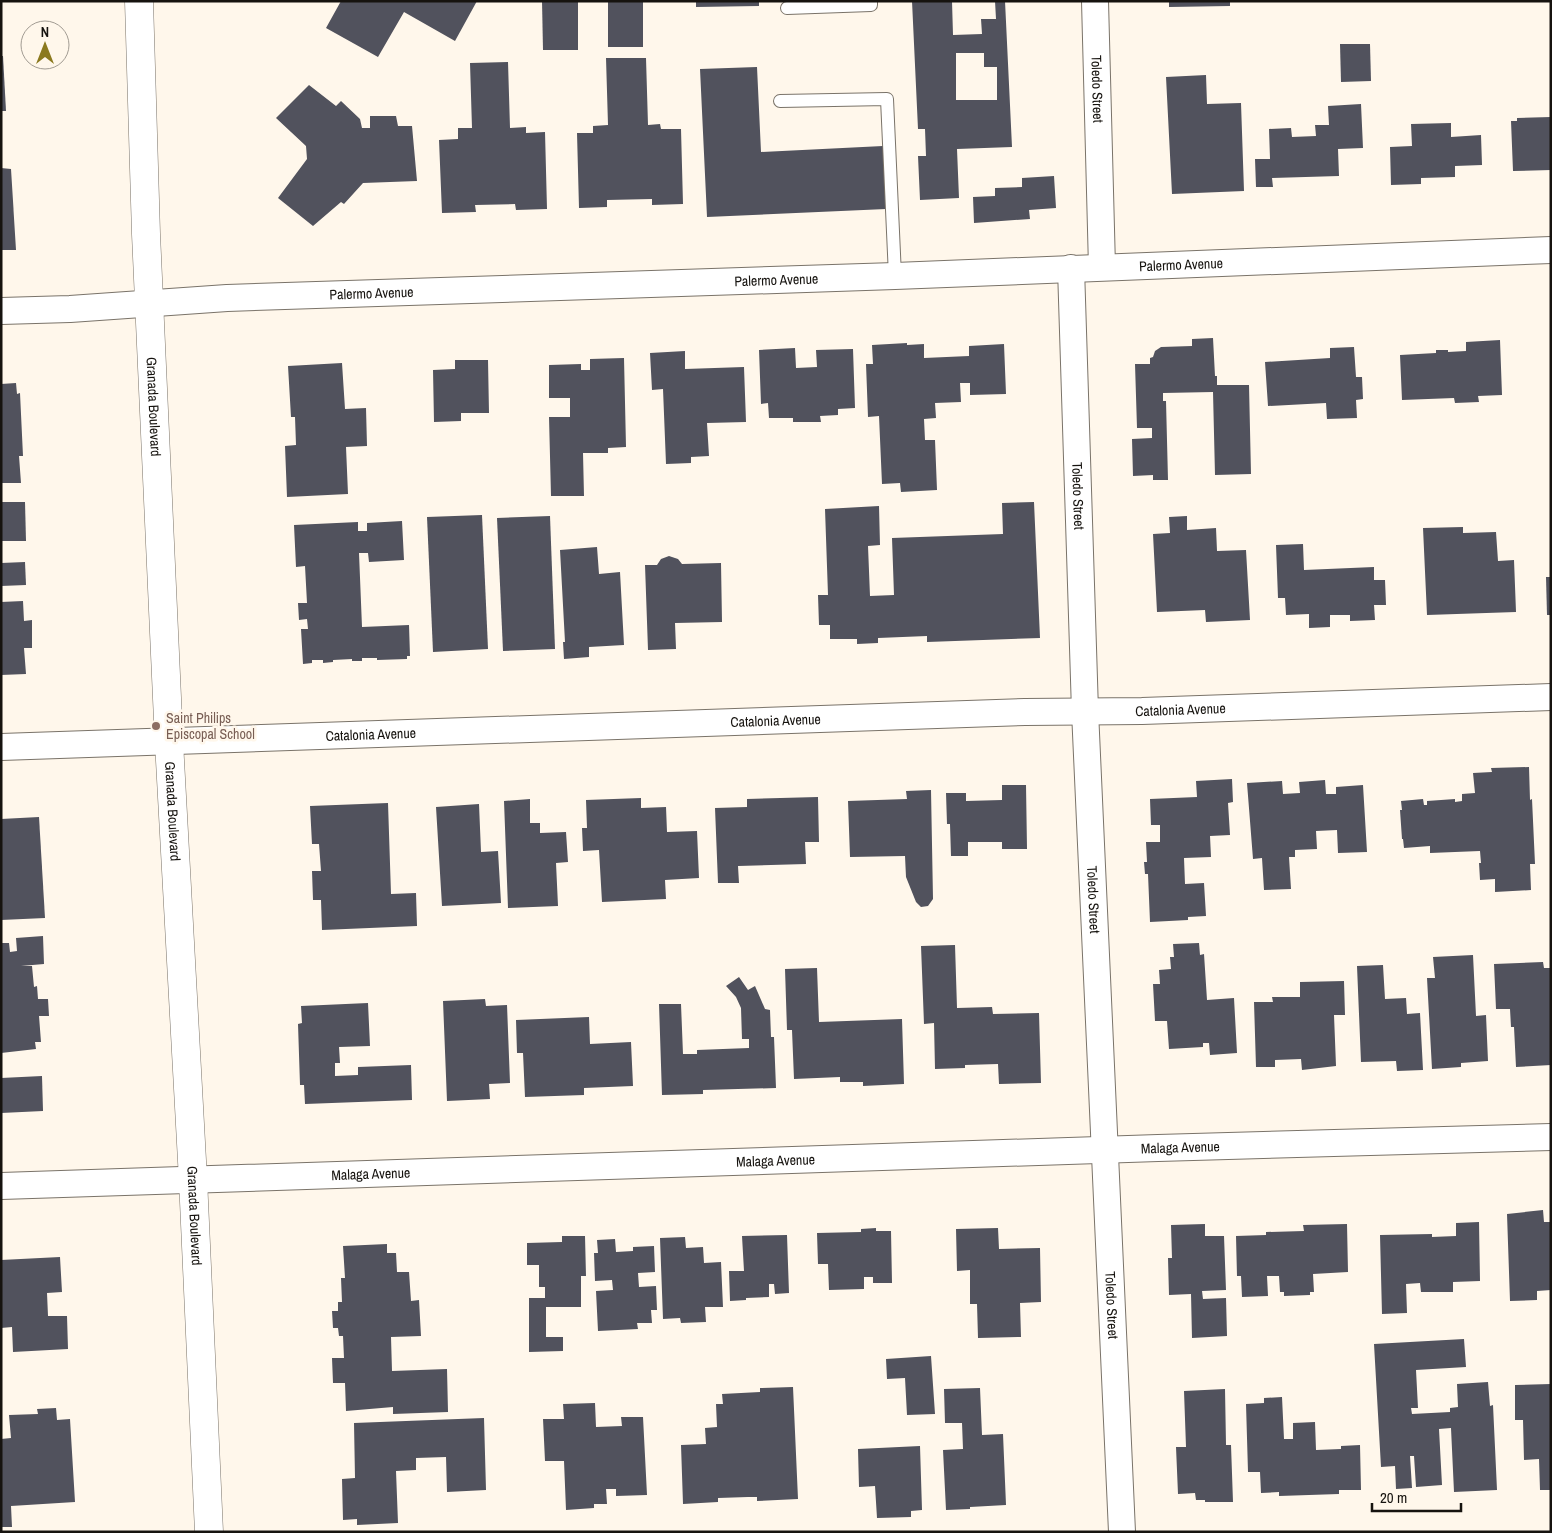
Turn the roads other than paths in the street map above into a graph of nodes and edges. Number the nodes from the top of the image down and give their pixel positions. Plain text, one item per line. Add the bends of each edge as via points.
1 (139, 1) edge
2 (871, 1) edge
3 (1095, 1) edge
4 (787, 8) dead end
5 (780, 101) dead end
6 (1551, 250) edge
7 (1102, 267) junction
8 (1071, 268) junction
9 (895, 276) junction
10 (150, 303) junction
11 (1, 311) edge
12 (1551, 697) edge
13 (1085, 711) junction
14 (169, 742) junction
15 (1, 747) edge
16 (1551, 1138) edge
17 (1104, 1151) junction
18 (193, 1179) junction
19 (1, 1186) edge
20 (209, 1532) edge
21 (1122, 1532) edge

1 - 10 street, Granada Boulevard
2 - 4 lane via 871,5
3 - 7 street, Toledo Street
5 - 9 lane via 887,99
6 - 7 street, Palermo Avenue
7 - 8 street, Palermo Avenue
8 - 9 street, Palermo Avenue
8 - 13 street, Toledo Street
9 - 10 street, Palermo Avenue
10 - 11 street, Palermo Avenue
10 - 14 street, Granada Boulevard
12 - 13 street, Catalonia Avenue
13 - 14 street, Catalonia Avenue
13 - 17 street, Toledo Street
14 - 15 street, Catalonia Avenue
14 - 18 street, Granada Boulevard
16 - 17 street, Malaga Avenue
17 - 18 street, Malaga Avenue
17 - 21 street, Toledo Street
18 - 19 street, Malaga Avenue
18 - 20 street, Granada Boulevard

